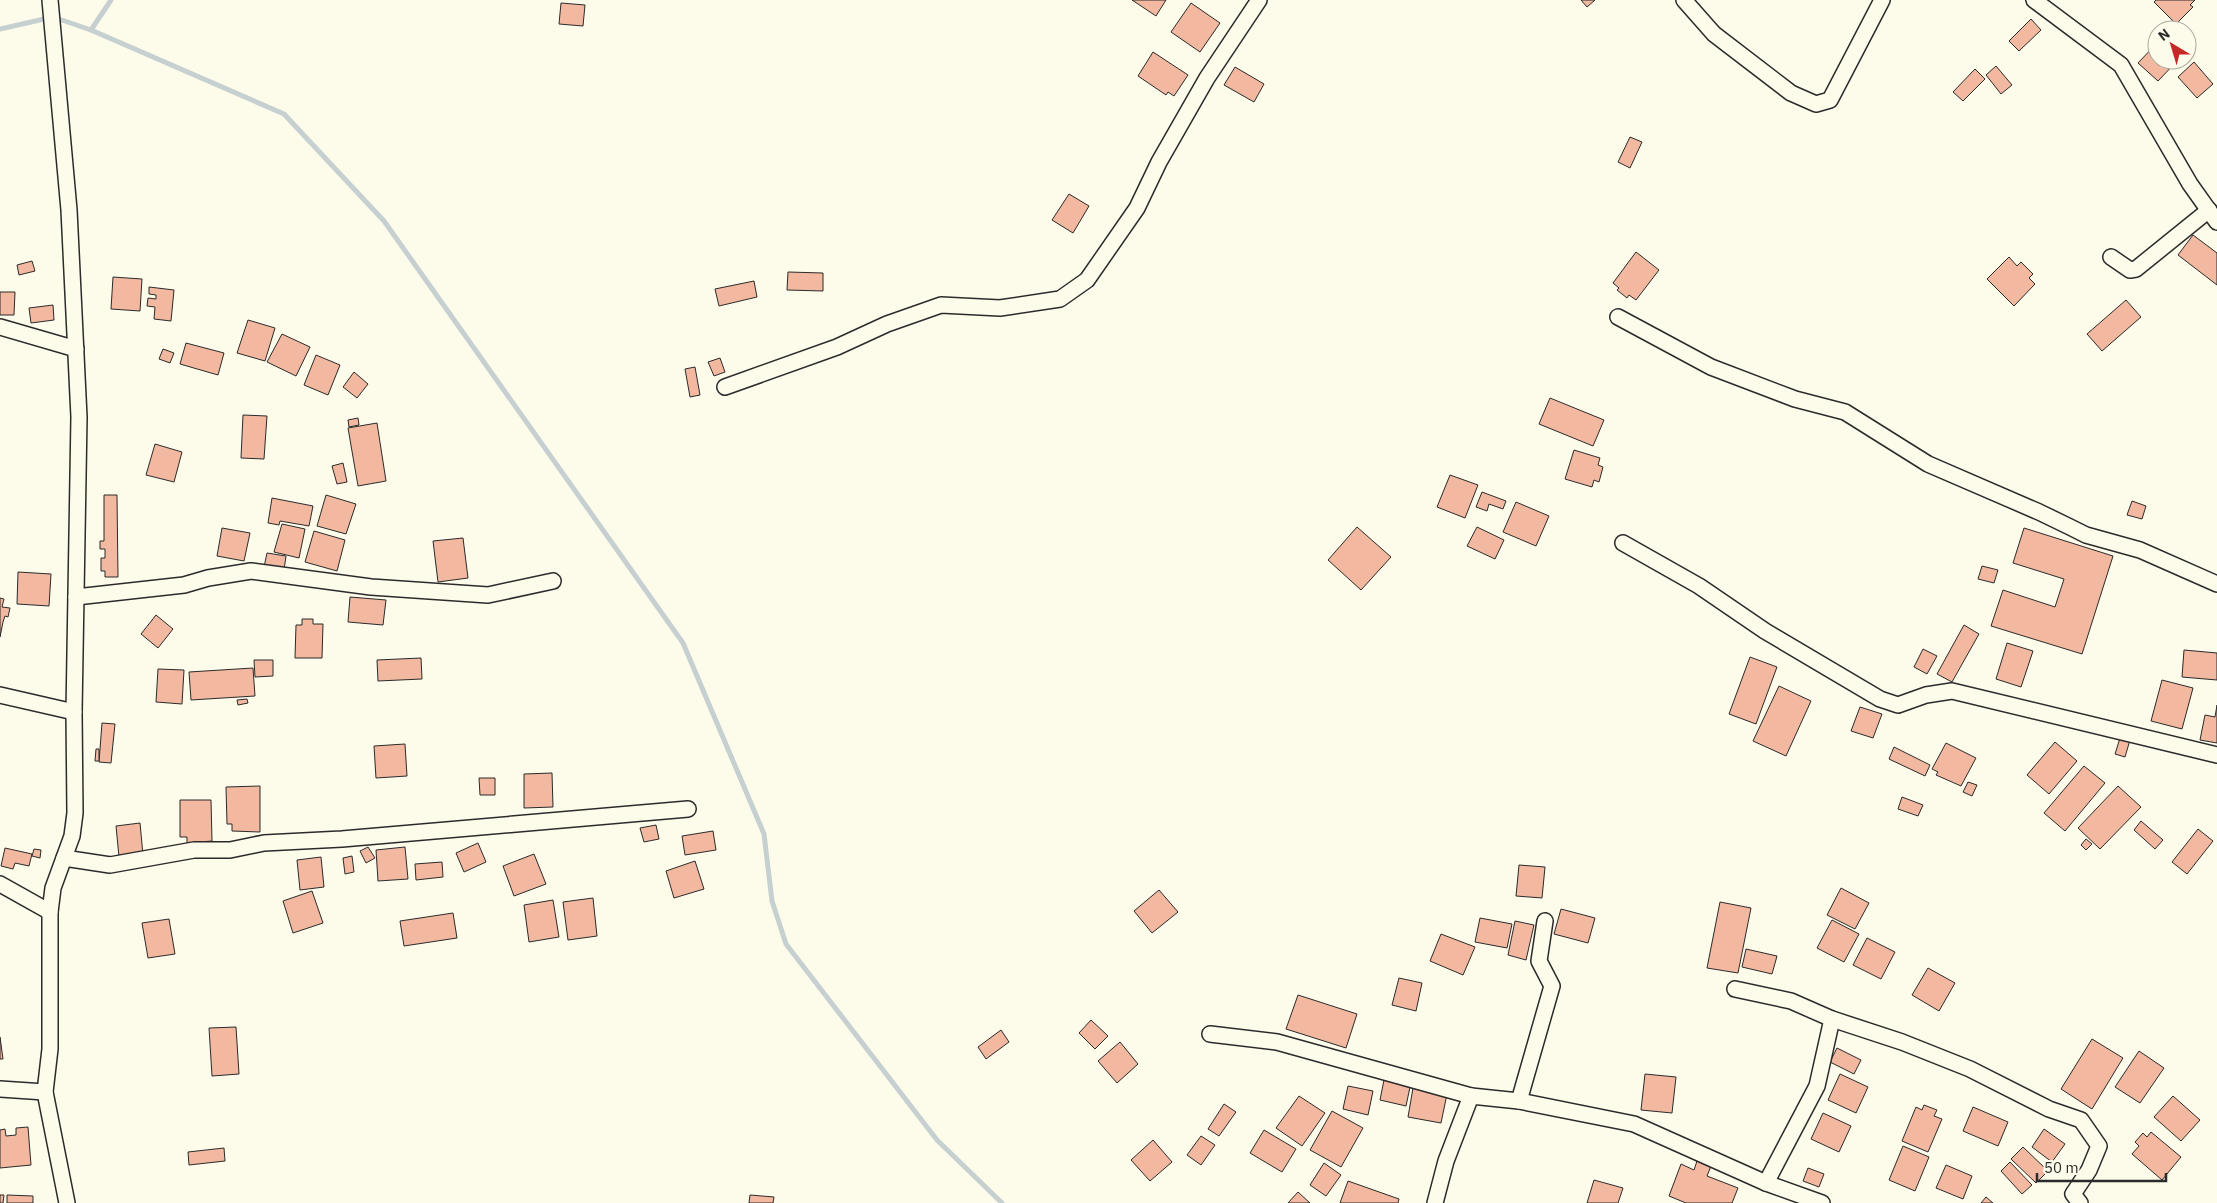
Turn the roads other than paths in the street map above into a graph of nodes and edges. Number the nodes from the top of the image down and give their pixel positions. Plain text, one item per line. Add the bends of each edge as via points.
1 (50, 0) edge
2 (1259, 0) edge
3 (1684, 0) edge
4 (1882, 0) edge
5 (2034, 0) edge
6 (2213, 216) edge
7 (2111, 256) dead end
8 (1618, 317) dead end
9 (0, 327) edge
10 (76, 349) junction
11 (725, 387) dead end
12 (1623, 543) dead end
13 (553, 580) dead end
14 (2217, 584) edge
15 (76, 597) junction
16 (0, 694) edge
17 (74, 712) junction
18 (2217, 755) edge
19 (688, 809) dead end
20 (64, 858) junction
21 (0, 884) edge
22 (50, 912) junction
23 (1545, 921) dead end
24 (1735, 989) dead end
25 (1832, 1019) junction
26 (1210, 1034) dead end
27 (0, 1089) edge
28 (45, 1092) junction
29 (1471, 1096) junction
30 (1519, 1101) junction
31 (1766, 1183) junction
32 (68, 1203) edge
33 (1435, 1203) edge
34 (1822, 1203) edge
35 (2080, 1203) edge

1 - 10 street via 69,210
2 - 11 street via 1207,78 1137,208 1087,280 1060,299 1000,308 941,306
3 - 4 street via 1714,34 1792,93 1816,104 1830,100
5 - 6 street via 2121,65 2190,184
6 - 7 street via 2136,269 2130,270
8 - 14 street via 1711,367 1795,399 1845,412 1928,464 2086,534 2140,550
9 - 10 street
10 - 15 street via 79,417
12 - 18 street via 1699,586 1765,631 1880,699 1898,705 1926,695 1952,691
13 - 15 street via 488,595 371,587 251,571 184,585
15 - 17 street
16 - 17 street
17 - 20 street via 75,813 72,836
19 - 20 street via 264,843 230,850 194,850 110,866
20 - 22 street via 53,888
21 - 22 street
22 - 28 street via 50,1049
23 - 30 street via 1539,961 1552,986
24 - 25 street via 1791,1001
25 - 31 street via 1818,1086
25 - 35 street via 1953,1062 2049,1109 2081,1120 2099,1146 2089,1170 2073,1194
26 - 29 street via 1277,1042
27 - 28 street
28 - 32 street
29 - 30 street
29 - 33 street via 1446,1162
30 - 31 street via 1634,1124
31 - 34 street

